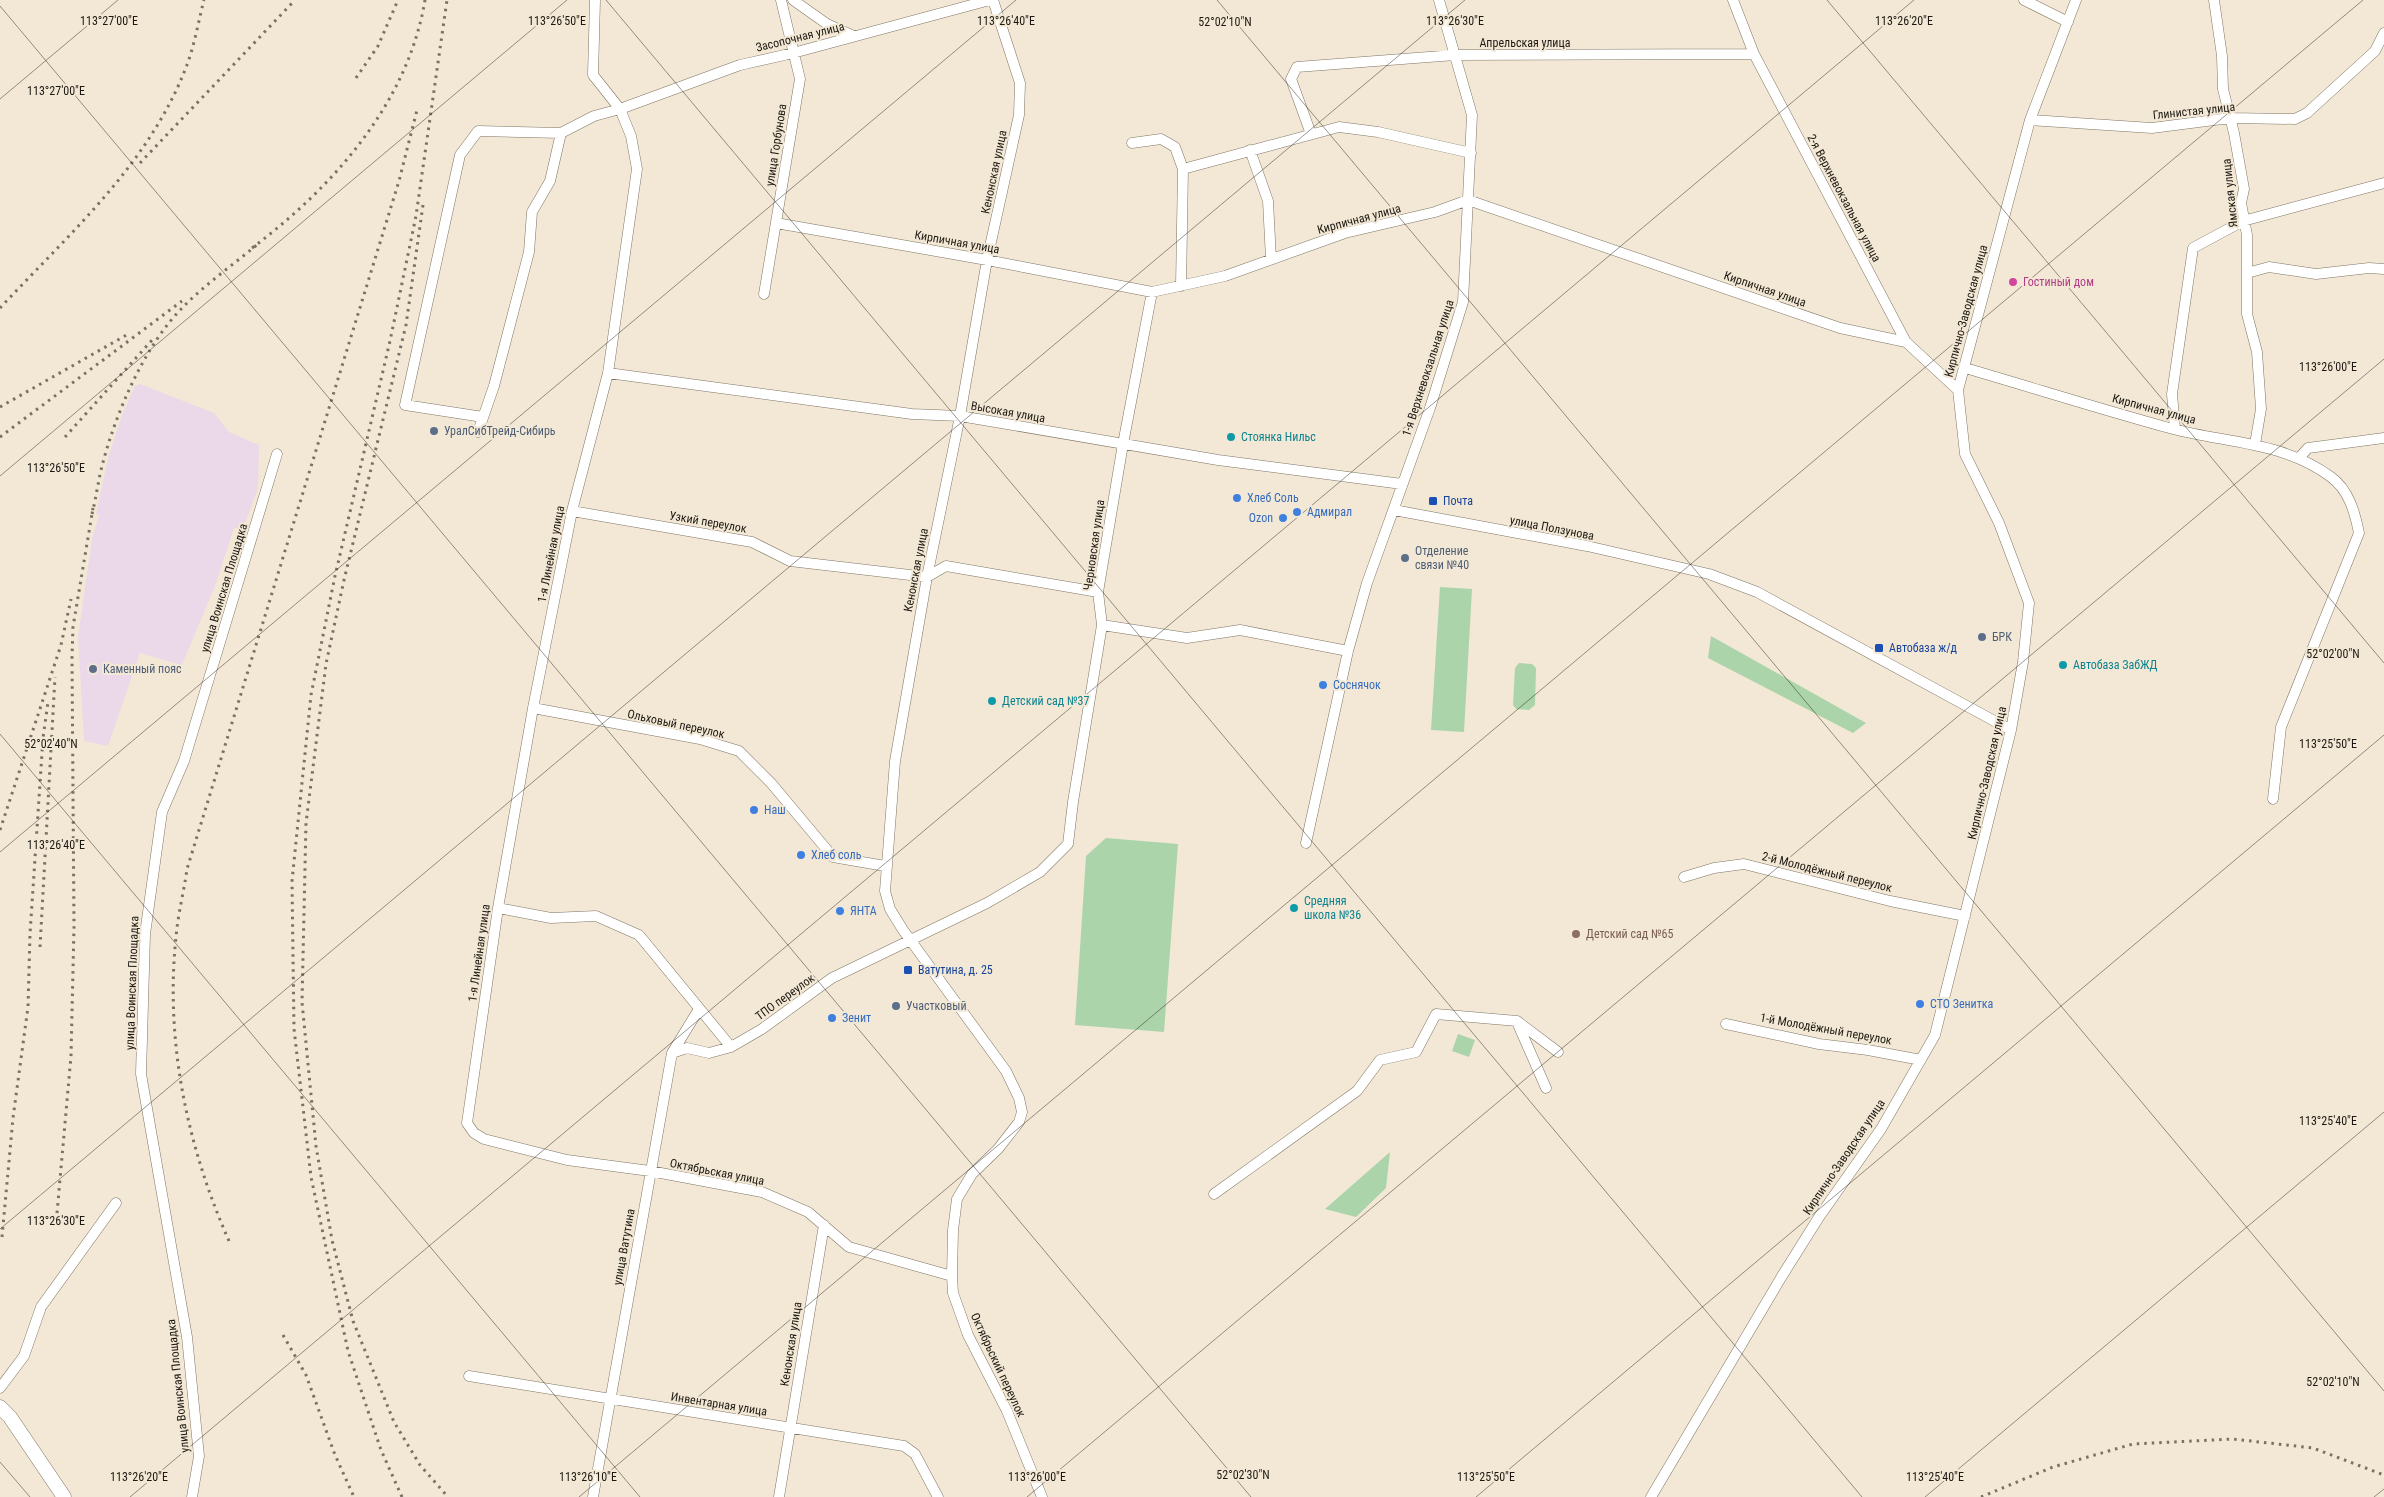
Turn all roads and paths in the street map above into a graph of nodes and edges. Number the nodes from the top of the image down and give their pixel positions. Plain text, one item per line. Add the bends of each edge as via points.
1 (595, 0) edge
2 (781, 0) edge
3 (793, 0) edge
4 (992, 0) edge
5 (1439, 0) edge
6 (1733, 0) edge
7 (2024, 0) edge
8 (2076, 0) edge
9 (2214, 0) edge
10 (2068, 22) junction
11 (2384, 33) edge
12 (854, 36) junction
13 (794, 53) junction
14 (1754, 54) junction
15 (1455, 56) junction
16 (620, 109) junction
17 (2230, 118) junction
18 (2030, 120) junction
19 (561, 133) junction
20 (1311, 134) junction
21 (1132, 144) dead end
22 (1250, 150) junction
23 (1470, 153) junction
24 (1183, 169) junction
25 (2384, 183) edge
26 (1468, 200) junction
27 (2243, 221) junction
28 (776, 223) junction
29 (1271, 259) junction
30 (987, 260) junction
31 (2384, 268) edge
32 (2247, 273) junction
33 (1181, 286) junction
34 (1152, 292) junction
35 (764, 294) dead end
36 (1906, 342) junction
37 (1965, 368) junction
38 (608, 373) junction
39 (1958, 390) junction
40 (960, 416) junction
41 (483, 417) junction
42 (2175, 429) junction
43 (478, 432) dead end
44 (2384, 438) edge
45 (1123, 444) junction
46 (2255, 444) junction
47 (277, 454) dead end
48 (2300, 457) junction
49 (1402, 484) junction
50 (1394, 510) junction
51 (572, 511) junction
52 (927, 576) junction
53 (1098, 592) junction
54 (1102, 625) junction
55 (1348, 651) junction
56 (533, 708) junction
57 (2011, 730) junction
58 (2273, 799) dead end
59 (1073, 802) joint
60 (1306, 843) dead end
61 (885, 866) junction
62 (1684, 878) dead end
63 (498, 908) junction
64 (1965, 916) junction
65 (909, 940) junction
66 (698, 1008) junction
67 (1517, 1021) junction
68 (1726, 1024) dead end
69 (731, 1047) junction
70 (1558, 1052) dead end
71 (672, 1053) junction
72 (1921, 1060) junction
73 (1546, 1088) dead end
74 (1022, 1112) joint
75 (467, 1124) joint
76 (650, 1171) junction
77 (1214, 1194) dead end
78 (116, 1203) dead end
79 (824, 1225) junction
80 (952, 1276) junction
81 (469, 1376) dead end
82 (0, 1388) edge
83 (611, 1400) junction
84 (0, 1407) edge
85 (790, 1428) junction
86 (64, 1497) edge
87 (192, 1497) edge
88 (593, 1497) edge
89 (779, 1497) edge
90 (938, 1497) edge
91 (1042, 1497) edge
92 (1651, 1497) edge

1 - 16 street, 1-я Линейная улица via 593,75
2 - 13 street, улица Горбунова
3 - 12 street via 828,24
4 - 12 street, Засопочная улица
4 - 30 street, Кенонская улица via 1020,83 1019,115
5 - 15 street, 1-я Верхневокзальная улица
6 - 14 street, 2-я Верхневокзальная улица
7 - 10 street
8 - 10 street, Кирпично-Заводская улица
9 - 17 street, Ямская улица via 2223,89
10 - 18 street, Кирпично-Заводская улица
11 - 17 street, Глинистая улица via 2374,51 2307,113 2295,119
12 - 13 street, Засопочная улица
13 - 16 street, Засопочная улица via 740,65
13 - 28 street, улица Горбунова via 800,79
14 - 15 street, Апрельская улица
14 - 36 street, 2-я Верхневокзальная улица
15 - 20 street, Апрельская улица via 1297,67 1291,79
15 - 23 street, 1-я Верхневокзальная улица via 1472,115
16 - 19 street, Засопочная улица via 594,116
16 - 38 street, 1-я Линейная улица via 631,136 637,169
17 - 18 street, Глинистая улица via 2152,128
17 - 27 street, Ямская улица via 2244,189 2240,203
18 - 37 street, Кирпично-Заводская улица
19 - 41 street via 550,180 532,212 529,252
19 - 41 street via 478,131 460,155 405,405
20 - 22 street
20 - 23 street via 1339,127 1378,132
21 - 24 street via 1160,139 1175,147
22 - 24 street
22 - 29 street via 1268,201
23 - 26 street, 1-я Верхневокзальная улица
24 - 33 street
25 - 27 street
26 - 29 street, Кирпичная улица via 1435,212 1345,233
26 - 36 street, Кирпичная улица via 1840,328
26 - 49 street, 1-я Верхневокзальная улица via 1463,302
27 - 32 street, Ямская улица via 2247,235
27 - 42 street via 2193,248 2172,394
28 - 30 street, Кирпичная улица
28 - 35 street, улица Горбунова
29 - 33 street, Кирпичная улица via 1225,276
30 - 34 street, Кирпичная улица
30 - 40 street, Кенонская улица
31 - 32 street via 2316,274 2269,267
32 - 46 street, Ямская улица via 2247,314 2257,352 2261,409
33 - 34 street, Кирпичная улица
34 - 45 street, Черновская улица
36 - 39 street, 2-я Верхневокзальная улица
37 - 39 street, Кирпично-Заводская улица
37 - 42 street, Кирпичная улица
38 - 40 street, Высокая улица via 912,414
38 - 51 street, 1-я Линейная улица
39 - 57 street, Кирпично-Заводская улица via 1965,454 1999,523 2028,603 2024,662
40 - 45 street, Высокая улица
40 - 52 street, Кенонская улица
41 - 43 street
42 - 46 street, Кирпичная улица
44 - 48 street via 2308,448
45 - 49 street, Высокая улица
45 - 53 street, Черновская улица
46 - 48 street, Кирпичная улица
47 - 87 street, улица Воинская Площадка via 184,761 162,812 145,934 141,1074 187,1337 199,1456
48 - 58 street, Кирпичная улица via 2333,478 2353,505 2359,533 2281,727
49 - 50 street, 1-я Верхневокзальная улица
50 - 55 street via 1367,584
50 - 57 street, улица Ползунова via 1587,546 1709,574 1757,592
51 - 52 street, Узкий переулок via 752,542 790,561
51 - 56 street, 1-я Линейная улица
52 - 53 street via 946,566
52 - 61 street, Кенонская улица via 895,761
53 - 54 street, Черновская улица
54 - 55 street via 1187,638 1240,630
54 - 59 street, Черновская улица
55 - 60 street
56 - 61 street, Ольховый переулок via 700,739 739,751 771,783 833,857
56 - 63 street, 1-я Линейная улица
57 - 64 street, Кирпично-Заводская улица
59 - 65 street, ТПО переулок via 1068,844 1040,872 987,903
61 - 65 street, Кенонская улица via 886,901
62 - 64 street, 2-й Молодёжный переулок via 1714,868 1744,864 1890,901
63 - 66 street via 551,918 596,916 638,935
63 - 75 street, 1-я Линейная улица
64 - 72 street, Кирпично-Заводская улица via 1935,1035
65 - 69 street, ТПО переулок via 832,978 762,1029
65 - 74 street, Кенонская улица via 1010,1077
66 - 69 street
66 - 71 street, улица Ватутина
67 - 70 street
67 - 73 street
67 - 77 street via 1436,1014 1416,1052 1380,1060 1357,1091
68 - 72 street, 1-й Молодёжный переулок via 1819,1044
69 - 71 street, ТПО переулок via 709,1053 687,1048
71 - 76 street, улица Ватутина
72 - 92 street, Кирпично-Заводская улица via 1881,1129 1782,1276
74 - 80 street, Октябрьский переулок via 1015,1129 972,1174 957,1199
75 - 76 street, Октябрьская улица via 484,1139 567,1160
76 - 79 street, Октябрьская улица via 762,1192 808,1212
76 - 83 street, улица Ватутина
78 - 82 street via 41,1307 24,1356
79 - 80 street, Октябрьская улица via 849,1247
79 - 85 street, Кенонская улица
80 - 91 street, Октябрьский переулок via 953,1293 968,1335 1007,1411
81 - 83 street, Инвентарная улица
83 - 85 street, Инвентарная улица
83 - 88 street, улица Ватутина
84 - 86 main road
85 - 89 street, Кенонская улица
85 - 90 street, Инвентарная улица via 904,1446 915,1454

